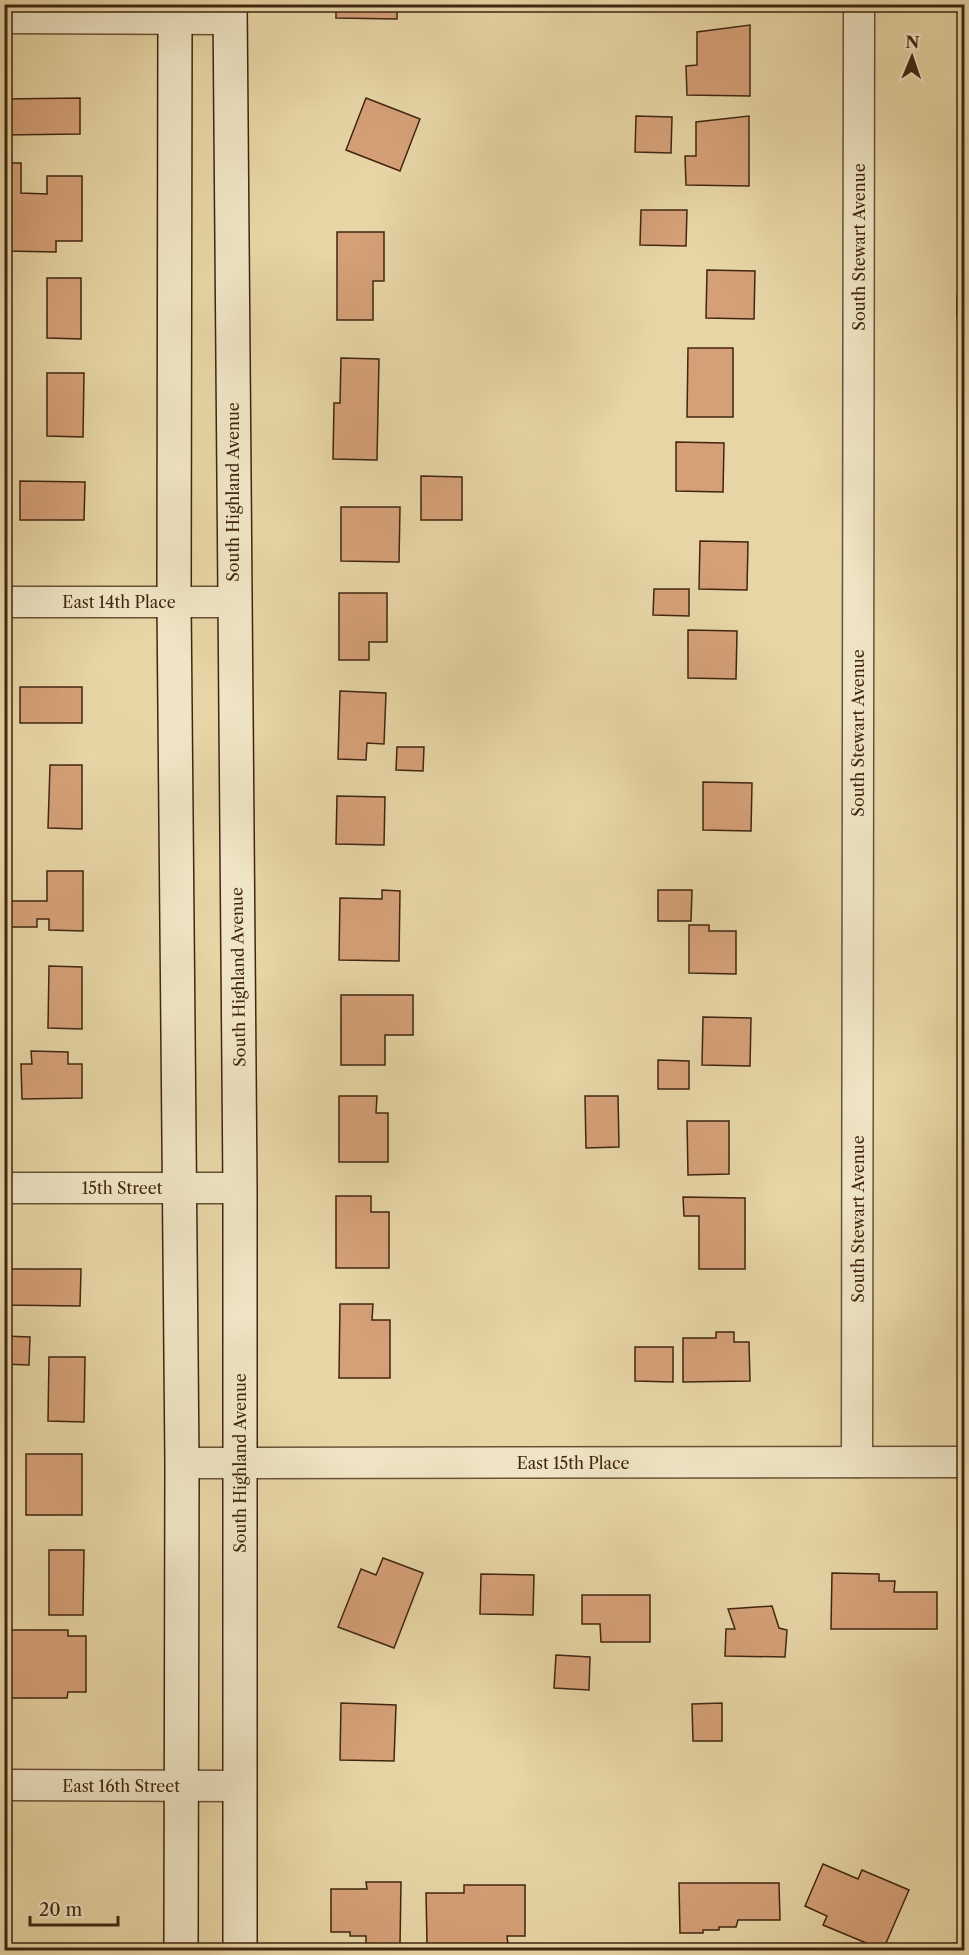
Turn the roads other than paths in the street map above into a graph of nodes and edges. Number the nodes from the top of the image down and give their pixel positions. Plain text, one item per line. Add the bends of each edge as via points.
1 (859, 4) edge
2 (175, 11) edge
3 (230, 12) edge
4 (4, 18) edge
5 (4, 602) edge
6 (174, 602) junction
7 (234, 602) junction
8 (4, 1188) edge
9 (179, 1188) junction
10 (240, 1188) junction
11 (857, 1462) junction
12 (964, 1462) edge
13 (182, 1463) junction
14 (240, 1464) junction
15 (4, 1785) edge
16 (180, 1786) junction
17 (238, 1786) junction
18 (181, 1950) edge
19 (240, 1950) edge

1 - 11 street, South Stewart Avenue
2 - 3 street
2 - 4 street
2 - 6 main road
3 - 7 main road, South Highland Avenue
5 - 6 street, East 14th Place
6 - 7 street, East 14th Place
6 - 9 main road
7 - 10 main road, South Highland Avenue
8 - 9 street, 15th Street
9 - 10 street, 15th Street
9 - 13 main road
10 - 14 main road, South Highland Avenue
11 - 12 street, East 15th Place
11 - 14 street, East 15th Place
13 - 14 street, East 15th Place
13 - 16 main road
14 - 17 main road, South Highland Avenue
15 - 16 street, East 16th Street
16 - 17 street, East 16th Street
16 - 18 main road
17 - 19 main road, South Highland Avenue

